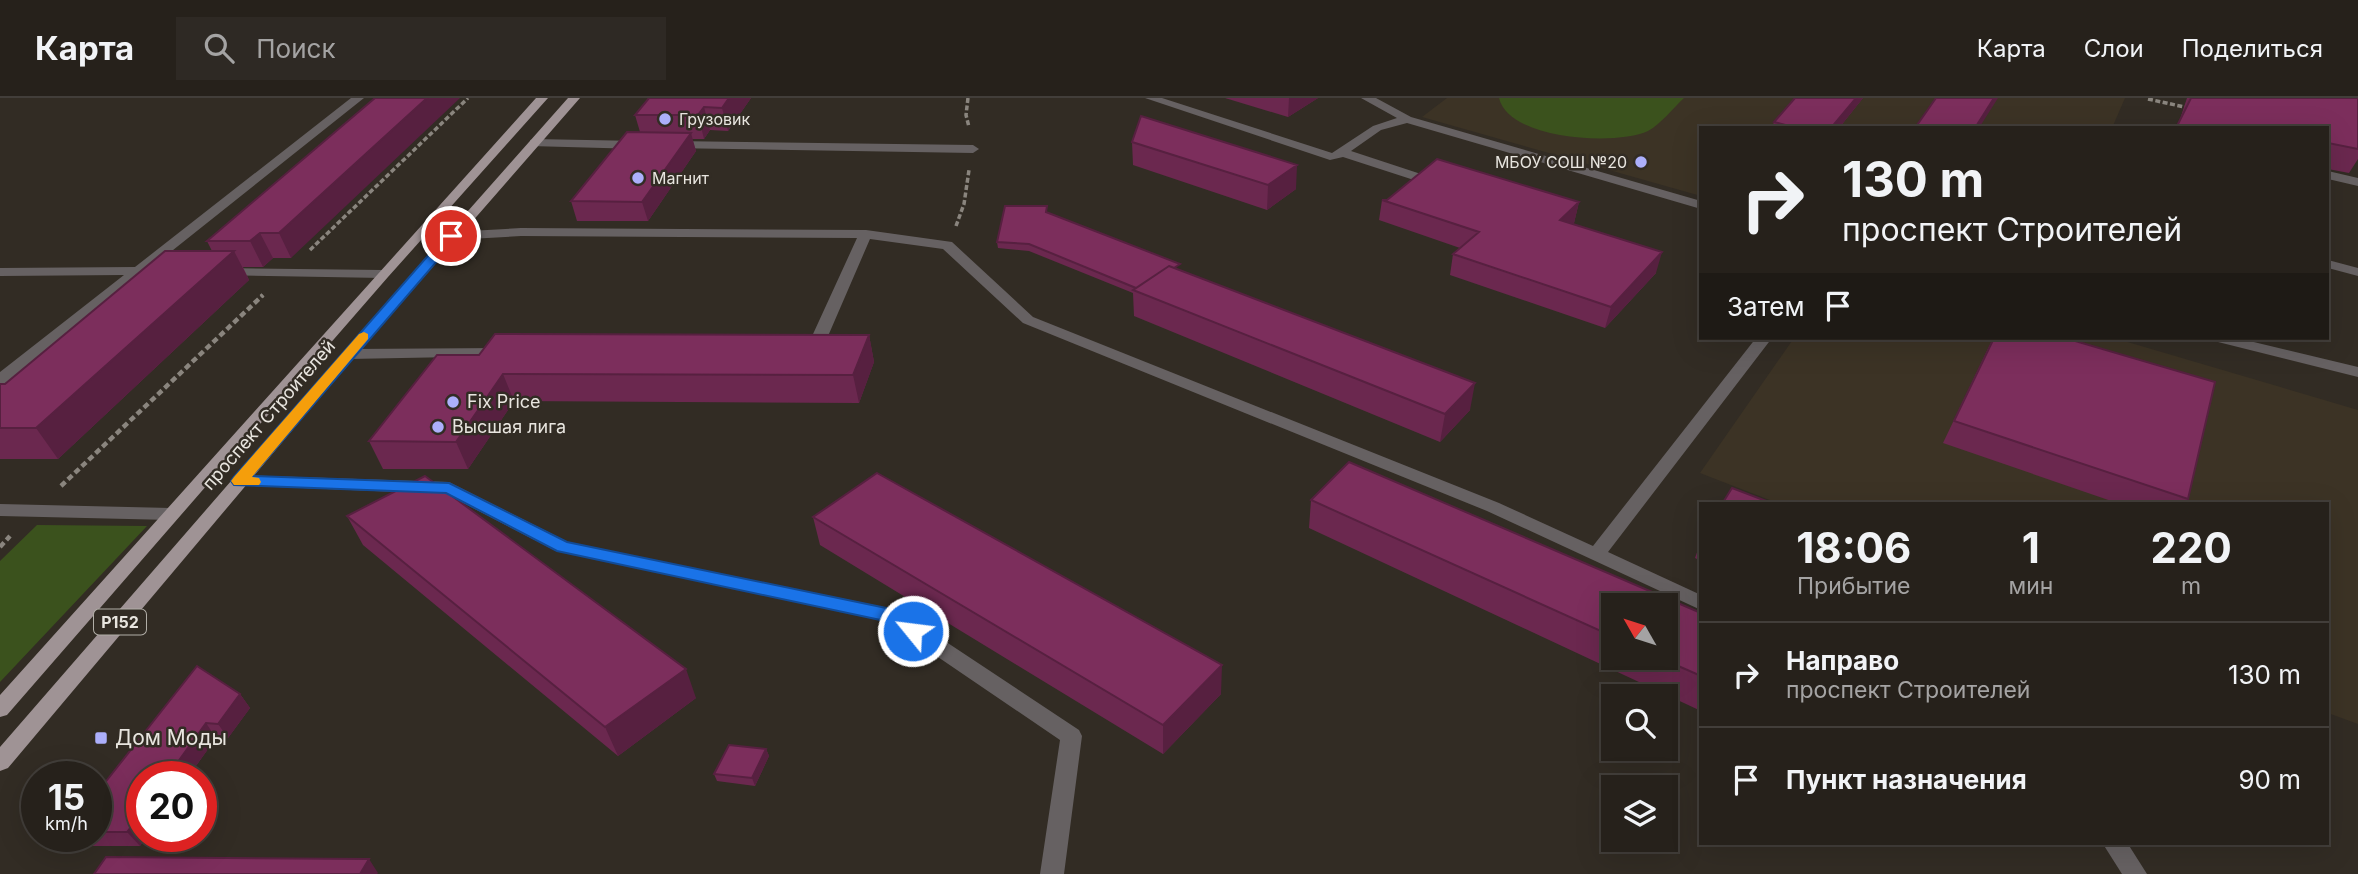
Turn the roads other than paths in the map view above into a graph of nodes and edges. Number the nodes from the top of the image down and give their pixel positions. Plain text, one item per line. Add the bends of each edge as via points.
1 (358, 98) edge
2 (542, 98) edge
3 (574, 98) edge
4 (1151, 98) edge
5 (1367, 98) edge
6 (1407, 119) junction
7 (534, 144) junction
8 (973, 149) dead end
9 (1341, 152) junction
10 (2329, 175) edge
11 (2358, 182) edge
12 (1405, 197) edge
13 (1699, 204) edge
14 (866, 234) junction
15 (419, 235) junction
16 (451, 236) junction
17 (2329, 264) edge
18 (136, 271) junction
19 (163, 271) edge
20 (0, 272) edge
21 (204, 272) edge
22 (2358, 272) edge
23 (383, 274) junction
24 (417, 275) junction
25 (1762, 340) edge
26 (2227, 340) edge
27 (786, 350) edge
28 (522, 353) edge
29 (349, 354) junction
30 (2358, 372) edge
31 (0, 380) edge
32 (239, 481) junction
33 (0, 510) edge
34 (172, 514) junction
35 (1596, 555) junction
36 (1699, 602) edge
37 (0, 709) edge
38 (0, 762) edge
39 (2116, 845) edge
40 (1052, 874) edge
41 (2136, 874) edge

1 - 18 lane
2 - 15 main road, проспект Строителей / Р152
3 - 7 main road, проспект Строителей / Р152
4 - 9 lane via 1334,157
5 - 6 lane
6 - 9 lane via 1377,128
6 - 13 lane
7 - 8 lane
7 - 16 main road, проспект Строителей / Р152
9 - 12 lane via 1426,180
10 - 11 lane
14 - 16 lane via 521,232
14 - 27 lane via 814,349
14 - 35 lane via 947,246 1028,320 1493,508
15 - 16 main road
15 - 23 main road, проспект Строителей / Р152
16 - 24 main road, проспект Строителей / Р152
17 - 22 lane
18 - 19 lane
18 - 20 lane
18 - 31 lane
21 - 23 lane
23 - 24 main road
23 - 34 main road, проспект Строителей / Р152
24 - 29 main road, проспект Строителей / Р152
25 - 35 lane
26 - 30 lane
28 - 29 lane
29 - 32 main road, проспект Строителей / Р152
32 - 38 main road, проспект Строителей / Р152
32 - 40 lane via 449,488 562,547 891,615 1071,736
33 - 34 lane
34 - 37 main road, проспект Строителей / Р152
35 - 36 lane
39 - 41 lane

